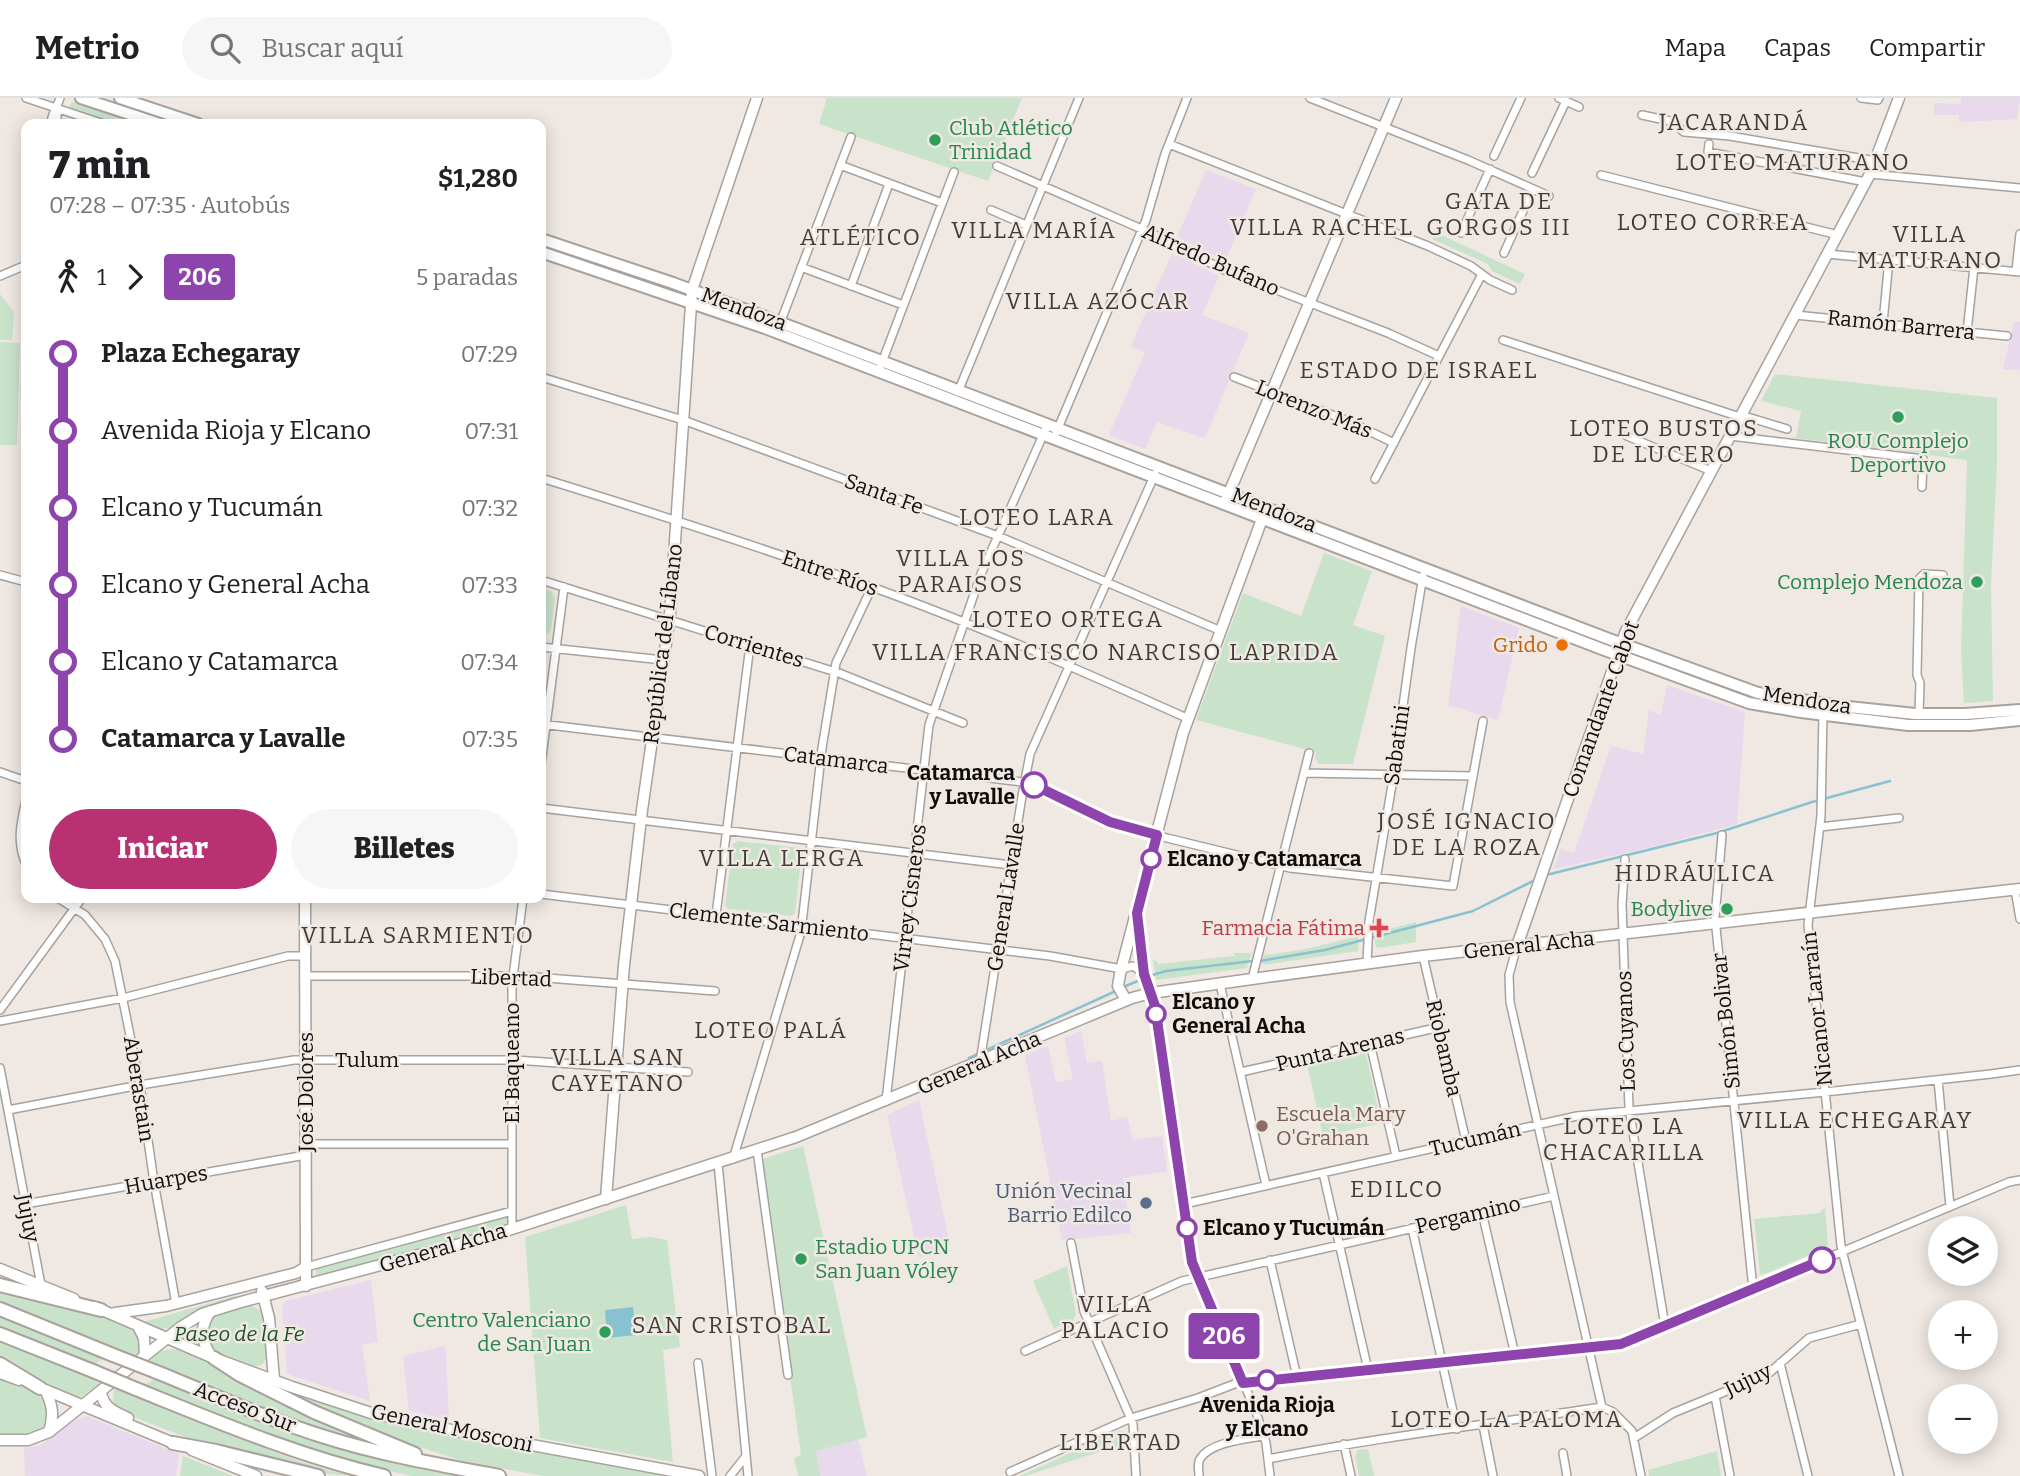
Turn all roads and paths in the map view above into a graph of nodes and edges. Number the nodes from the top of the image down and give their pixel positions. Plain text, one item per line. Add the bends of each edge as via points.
1 (26, 98) edge
2 (60, 98) edge
3 (81, 98) edge
4 (120, 98) edge
5 (757, 98) edge
6 (1079, 98) edge
7 (1187, 98) edge
8 (1310, 98) edge
9 (1396, 98) edge
10 (1521, 98) edge
11 (1861, 98) edge
12 (1879, 98) edge
13 (1899, 98) edge
14 (1563, 100) edge
15 (1579, 107) dead end
16 (57, 108) junction
17 (1642, 115) dead end
18 (51, 119) edge
19 (57, 119) edge
20 (89, 119) edge
21 (145, 119) edge
22 (183, 119) edge
23 (1384, 127) junction
24 (850, 137) dead end
25 (1169, 144) junction
26 (1709, 144) dead end
27 (1494, 156) dead end
28 (1876, 162) junction
29 (840, 165) junction
30 (997, 166) dead end
31 (1490, 169) junction
32 (954, 172) dead end
33 (1532, 173) dead end
34 (1601, 176) dead end
35 (1868, 178) junction
36 (889, 184) junction
37 (1042, 186) junction
38 (2020, 188) edge
39 (1533, 189) junction
40 (1549, 196) dead end
41 (942, 204) junction
42 (991, 210) dead end
43 (1348, 215) junction
44 (1027, 225) junction
45 (1142, 229) junction
46 (1461, 233) dead end
47 (2020, 234) edge
48 (1838, 235) junction
49 (546, 241) edge
50 (1504, 253) dead end
51 (546, 254) edge
52 (1827, 254) junction
53 (1889, 259) junction
54 (21, 267) edge
55 (801, 267) junction
56 (1974, 267) junction
57 (2018, 271) edge
58 (1482, 274) junction
59 (0, 276) edge
60 (851, 286) junction
61 (692, 290) junction
62 (1512, 290) dead end
63 (691, 302) junction
64 (1309, 302) junction
65 (904, 305) junction
66 (1795, 315) junction
67 (1883, 323) junction
68 (778, 328) junction
69 (1967, 332) junction
70 (2007, 337) dead end
71 (1503, 340) dead end
72 (1439, 356) junction
73 (881, 366) junction
74 (1234, 377) dead end
75 (546, 379) edge
76 (1271, 391) junction
77 (956, 395) junction
78 (1741, 416) junction
79 (683, 420) junction
80 (1787, 429) dead end
81 (1051, 431) junction
82 (1627, 436) dead end
83 (1730, 436) junction
84 (1394, 443) junction
85 (1156, 471) junction
86 (1711, 471) junction
87 (1375, 479) dead end
88 (546, 480) edge
89 (1922, 487) dead end
90 (1227, 498) junction
91 (1264, 513) junction
92 (676, 520) junction
93 (998, 536) junction
94 (1423, 574) junction
95 (0, 575) edge
96 (1943, 575) dead end
97 (21, 581) edge
98 (546, 582) edge
99 (1107, 583) junction
100 (564, 587) junction
101 (872, 587) junction
102 (669, 620) junction
103 (964, 623) junction
104 (1221, 631) junction
105 (750, 645) junction
106 (546, 647) edge
107 (556, 648) junction
108 (1619, 649) junction
109 (663, 660) junction
110 (1069, 666) junction
111 (834, 672) junction
112 (546, 707) edge
113 (1823, 709) junction
114 (2020, 710) edge
115 (934, 711) junction
116 (1919, 714) junction
117 (1189, 719) junction
118 (2020, 720) edge
119 (1483, 721) dead end
120 (963, 723) dead end
121 (546, 725) edge
122 (652, 738) junction
123 (737, 749) junction
124 (1309, 753) dead end
125 (821, 758) junction
126 (923, 770) junction
127 (0, 772) edge
128 (1304, 773) junction
129 (1394, 774) junction
130 (1473, 776) junction
131 (21, 779) edge
132 (1024, 782) junction
133 (546, 809) edge
134 (1899, 818) dead end
135 (640, 820) junction
136 (21, 823) edge
137 (1820, 827) junction
138 (727, 831) junction
139 (1157, 835) junction
140 (1722, 835) dead end
141 (811, 841) junction
142 (21, 848) edge
143 (915, 853) junction
144 (1625, 859) dead end
145 (1011, 864) junction
146 (1280, 866) junction
147 (1377, 878) junction
148 (2018, 889) edge
149 (546, 895) edge
150 (65, 903) edge
151 (78, 903) edge
152 (305, 903) edge
153 (522, 903) edge
154 (631, 905) junction
155 (74, 909) junction
156 (1137, 913) junction
157 (1809, 914) junction
158 (716, 915) junction
159 (2020, 919) edge
160 (1716, 924) junction
161 (802, 926) junction
162 (1622, 934) junction
163 (905, 939) junction
164 (1517, 946) junction
165 (998, 950) junction
166 (306, 956) junction
167 (1423, 956) junction
168 (1367, 963) junction
169 (1122, 969) junction
170 (1144, 974) junction
171 (306, 976) junction
172 (513, 976) junction
173 (1252, 979) junction
174 (622, 984) junction
175 (1220, 984) junction
176 (715, 991) dead end
177 (1151, 993) junction
178 (124, 998) junction
179 (1126, 1000) junction
180 (0, 1010) edge
181 (0, 1021) edge
182 (1440, 1027) junction
183 (1370, 1043) junction
184 (306, 1060) junction
185 (512, 1060) junction
186 (980, 1062) junction
187 (616, 1067) junction
188 (0, 1068) edge
189 (2020, 1070) edge
190 (688, 1072) dead end
191 (1241, 1072) junction
192 (1938, 1080) junction
193 (140, 1085) junction
194 (1825, 1092) junction
195 (886, 1101) junction
196 (1734, 1101) junction
197 (9, 1110) junction
198 (1630, 1111) junction
199 (1538, 1124) junction
200 (1466, 1141) junction
201 (512, 1144) junction
202 (306, 1149) junction
203 (757, 1150) junction
204 (1396, 1156) junction
205 (733, 1159) junction
206 (718, 1163) junction
207 (1323, 1173) junction
208 (2020, 1180) edge
209 (154, 1182) junction
210 (1266, 1185) junction
211 (1554, 1196) junction
212 (606, 1199) junction
213 (25, 1203) junction
214 (1184, 1204) junction
215 (1950, 1206) junction
216 (512, 1211) junction
217 (1482, 1212) junction
218 (1412, 1228) junction
219 (512, 1229) junction
220 (1070, 1243) dead end
221 (1340, 1245) junction
222 (1843, 1252) junction
223 (1270, 1260) junction
224 (306, 1267) junction
225 (0, 1269) edge
226 (1198, 1277) junction
227 (260, 1282) junction
228 (0, 1285) edge
229 (41, 1285) junction
230 (306, 1286) junction
231 (1753, 1289) junction
232 (264, 1296) junction
233 (176, 1304) junction
234 (0, 1309) edge
235 (211, 1311) junction
236 (106, 1312) junction
237 (1089, 1322) junction
238 (1861, 1324) junction
239 (138, 1326) junction
240 (1665, 1326) junction
241 (0, 1334) edge
242 (168, 1338) junction
243 (1588, 1348) junction
244 (1025, 1351) dead end
245 (1515, 1355) junction
246 (145, 1356) junction
247 (213, 1357) junction
248 (698, 1363) dead end
249 (1442, 1363) junction
250 (1780, 1363) junction
251 (0, 1364) edge
252 (1368, 1370) junction
253 (0, 1373) edge
254 (788, 1375) dead end
255 (1297, 1377) junction
256 (275, 1380) junction
257 (1243, 1383) junction
258 (42, 1389) junction
259 (1715, 1395) junction
260 (102, 1398) junction
261 (84, 1405) junction
262 (1602, 1407) junction
263 (1131, 1418) junction
264 (115, 1419) junction
265 (1483, 1425) junction
266 (1457, 1429) junction
267 (49, 1432) junction
268 (1264, 1436) junction
269 (1634, 1438) junction
270 (0, 1440) edge
271 (173, 1443) joint
272 (1343, 1444) junction
273 (201, 1452) junction
274 (1563, 1453) dead end
275 (746, 1455) junction
276 (1268, 1459) junction
277 (458, 1468) junction
278 (1010, 1472) dead end
279 (256, 1476) edge
280 (318, 1476) edge
281 (384, 1476) edge
282 (499, 1476) edge
283 (699, 1476) edge
284 (712, 1476) edge
285 (730, 1476) edge
286 (748, 1476) edge
287 (1136, 1476) edge
288 (1199, 1476) edge
289 (1270, 1476) edge
290 (1350, 1476) edge
291 (1493, 1476) edge
292 (1567, 1476) edge
293 (1641, 1476) edge
294 (1730, 1476) edge
295 (1808, 1476) edge
296 (1899, 1476) edge

1 - 16 street
2 - 16 street
3 - 21 main road
4 - 22 main road
5 - 61 main road, República del Líbano
6 - 37 street
7 - 25 street, Virrey Cisneros
8 - 23 street
9 - 23 main road
10 - 27 street
11 - 12 street
13 - 28 main road, Comandante Cabot
14 - 15 street
14 - 33 street
16 - 18 street
16 - 19 street
16 - 20 street
17 - 28 street via 1670,121 1684,132
23 - 31 street
23 - 43 main road
24 - 29 street
25 - 43 street
25 - 45 street, Virrey Cisneros
26 - 35 street via 1708,152
28 - 35 main road, Comandante Cabot
29 - 36 street
29 - 55 street
30 - 37 street, Alfredo Bufano
31 - 39 street
31 - 46 street
32 - 41 street
34 - 48 street
35 - 38 street
35 - 48 main road, Comandante Cabot
36 - 41 street
36 - 60 street
37 - 44 street
37 - 45 street, Alfredo Bufano
39 - 40 street
39 - 50 street
41 - 65 street
42 - 44 street
43 - 58 street via 1429,246
43 - 64 main road
44 - 77 street
45 - 64 street, Alfredo Bufano via 1222,269
45 - 81 street, Virrey Cisneros
47 - 57 street
48 - 52 main road, Comandante Cabot
49 - 61 main road, Mendoza
51 - 63 main road, Mendoza
52 - 53 street
52 - 66 main road, Comandante Cabot
53 - 56 street
53 - 67 street
54 - 59 street
55 - 60 street
55 - 68 street
56 - 57 street
56 - 69 street
58 - 62 street
58 - 72 street
60 - 65 street
61 - 63 main road, República del Líbano
61 - 68 main road, Mendoza
63 - 68 main road, Mendoza
63 - 79 main road, República del Líbano
64 - 72 street, Alfredo Bufano
64 - 76 main road
65 - 73 street
66 - 67 street, Ramón Barrera
66 - 78 main road, Comandante Cabot
67 - 69 street, Ramón Barrera
68 - 73 main road, Mendoza
69 - 70 street, Ramón Barrera
71 - 78 street
72 - 84 street
73 - 77 main road, Mendoza
74 - 76 street, Lorenzo Más
75 - 79 street, Santa Fe
76 - 84 street, Lorenzo Más
76 - 90 main road
77 - 81 main road, Mendoza
78 - 80 street
78 - 83 main road, Comandante Cabot
79 - 92 main road, República del Líbano
79 - 93 street, Santa Fe
81 - 85 main road, Mendoza
81 - 93 street, Virrey Cisneros
82 - 86 street
83 - 86 main road, Comandante Cabot
83 - 89 street via 1923,459
84 - 87 street
85 - 90 main road, Mendoza
85 - 99 street, General Lavalle
86 - 108 main road, Comandante Cabot
88 - 92 street, Entre Ríos
90 - 91 main road, Mendoza
91 - 94 main road, Mendoza
91 - 104 main road
92 - 101 street, Entre Ríos
92 - 102 main road, República del Líbano
93 - 99 street, Santa Fe
93 - 103 street, Virrey Cisneros
94 - 108 main road, Mendoza
94 - 129 street, Sabatini
95 - 97 street
96 - 116 street via 1924,574 1919,579
98 - 100 street, Corrientes
99 - 104 street, Santa Fe
99 - 110 street, General Lavalle
100 - 102 street, Corrientes
100 - 107 street
101 - 103 street, Entre Ríos
101 - 111 street
102 - 105 street, Corrientes
102 - 109 main road, República del Líbano
103 - 110 street, Entre Ríos
103 - 115 street, Virrey Cisneros
104 - 117 main road
105 - 111 street, Corrientes
105 - 123 street
106 - 107 street
107 - 109 street
107 - 112 street
108 - 113 main road, Mendoza
108 - 164 main road, Comandante Cabot
109 - 122 main road, República del Líbano
110 - 117 street, Entre Ríos
110 - 132 street, General Lavalle via 1030,754
111 - 115 street, Corrientes
111 - 125 street
113 - 116 main road, Mendoza
113 - 118 main road, Mendoza via 1923,726
113 - 137 street, Nicanor Larraín
114 - 116 main road, Mendoza
115 - 120 street, Corrientes
115 - 126 street, Virrey Cisneros
117 - 139 main road
119 - 130 street
121 - 122 street, Catamarca
122 - 123 street, Catamarca
122 - 135 main road, República del Líbano
123 - 125 street, Catamarca
123 - 138 street
124 - 128 street
125 - 126 street, Catamarca
125 - 141 street
126 - 132 street, Catamarca
126 - 143 street, Virrey Cisneros
127 - 131 street
128 - 129 street
128 - 146 street
129 - 130 street
129 - 147 street, Sabatini
130 - 147 street, Catamarca via 1453,886
132 - 139 street, Catamarca via 1110,822
132 - 145 street, General Lavalle
133 - 135 street
134 - 137 street
135 - 138 street
135 - 154 main road, República del Líbano
136 - 142 street
137 - 157 street, Nicanor Larraín
138 - 141 street
138 - 158 street
139 - 146 street, Catamarca
139 - 156 main road
140 - 160 street, Simón Bolivar
141 - 143 street
141 - 161 street
143 - 145 street
143 - 163 street, Virrey Cisneros
144 - 162 street, Los Cuyanos
145 - 165 street, General Lavalle
146 - 147 street, Catamarca
146 - 173 street
147 - 168 street, Sabatini
148 - 157 main road, General Acha
148 - 159 street
149 - 154 street, Clemente Sarmiento
150 - 155 street, Aberastain
151 - 155 street
152 - 166 main road, José Dolores
153 - 172 street, El Baqueano
154 - 158 street, Clemente Sarmiento
154 - 174 main road, República del Líbano
155 - 178 street, Aberastain via 105,939 116,961
155 - 180 street
156 - 169 main road
156 - 170 main road
157 - 160 main road, General Acha
157 - 194 street, Nicanor Larraín
158 - 161 street, Clemente Sarmiento
160 - 162 main road, General Acha
160 - 196 street, Simón Bolivar
161 - 163 street, Clemente Sarmiento
161 - 205 street
162 - 164 main road, General Acha
162 - 198 street, Los Cuyanos
163 - 165 street, Clemente Sarmiento
163 - 195 street, Virrey Cisneros
164 - 167 main road, General Acha
164 - 199 street, Comandante Cabot via 1510,967 1509,995
165 - 169 street, Clemente Sarmiento
165 - 186 street, General Lavalle
166 - 171 main road, José Dolores
166 - 178 street via 288,956
167 - 168 main road, General Acha
167 - 182 street, Riobamba
168 - 173 main road, General Acha
169 - 170 street, Clemente Sarmiento via 1133,966
169 - 179 main road via 1118,985
170 - 177 main road
171 - 172 street, Libertad
171 - 184 main road, José Dolores
172 - 174 street, Libertad
172 - 185 street, El Baqueano
173 - 175 main road, General Acha
174 - 176 street, Libertad
174 - 187 main road, República del Líbano
175 - 177 main road, General Acha
175 - 191 street
177 - 179 main road, General Acha
177 - 214 street
178 - 181 street
178 - 193 street, Aberastain
179 - 186 main road, General Acha
182 - 183 street, Punta Arenas
182 - 200 street, Riobamba
183 - 191 street, Punta Arenas
183 - 204 street
184 - 185 street, Tulum
184 - 193 street, Tulum
184 - 202 main road, José Dolores
185 - 187 street, Tulum
185 - 201 street, El Baqueano
186 - 195 main road, General Acha
187 - 190 street, Tulum
187 - 212 main road, República del Líbano
188 - 197 street, Jujuy
189 - 192 street, Tucumán
191 - 210 street
192 - 194 street, Tucumán
192 - 215 street
193 - 197 street, Tulum
193 - 209 street, Aberastain
194 - 196 street, Tucumán
194 - 222 street, Nicanor Larraín
195 - 203 main road, General Acha
196 - 198 street, Tucumán
196 - 231 street, Simón Bolivar
197 - 213 street, Jujuy
198 - 199 street, Tucumán
198 - 240 street, Los Cuyanos
199 - 200 street, Tucumán
199 - 211 street, Comandante Cabot
200 - 204 street, Tucumán
201 - 202 street, Huarpes
201 - 216 street, El Baqueano
202 - 209 street, Huarpes
202 - 224 main road, José Dolores
203 - 205 main road, General Acha
203 - 254 street
204 - 207 street, Tucumán
205 - 206 main road, General Acha
206 - 212 main road, General Acha
206 - 275 street
207 - 210 street, Tucumán
207 - 221 street
208 - 215 street
209 - 213 street, Huarpes
209 - 233 street, Aberastain
210 - 214 street, Tucumán
211 - 217 street, Pergamino
211 - 243 street, Comandante Cabot
212 - 219 main road, General Acha
213 - 229 street, Jujuy
214 - 226 street
215 - 222 street
216 - 219 street, El Baqueano
216 - 224 street, General Acha
217 - 218 street, Pergamino
217 - 245 street
218 - 221 street, Pergamino
218 - 249 street
219 - 230 main road, General Acha
220 - 237 street
221 - 223 street, Pergamino
221 - 252 street
222 - 231 street
222 - 238 street, Nicanor Larraín
223 - 226 street, Pergamino
223 - 255 street
224 - 227 main road, General Acha
224 - 230 main road, José Dolores
225 - 229 main road, General Mosconi
226 - 237 street, Pergamino
226 - 257 street
227 - 232 main road
227 - 233 main road, General Acha
228 - 236 highway
229 - 236 main road, General Mosconi
230 - 232 main road, General Acha
231 - 240 street
232 - 235 main road, General Acha
232 - 256 main road
233 - 236 main road, General Acha
234 - 277 highway, Acceso Sur, bridge via 323,1437
235 - 242 main road, General Acha
235 - 247 main road via 202,1339
236 - 239 main road, General Mosconi
237 - 244 street, Pergamino
237 - 263 street
238 - 250 street, Jujuy via 1809,1338
238 - 296 street, Nicanor Larraín
239 - 242 main road, General Mosconi
239 - 246 main road
240 - 243 street via 1621,1344
241 - 281 highway, Acceso Sur, bridge via 294,1450
242 - 246 main road, General Acha
242 - 247 main road, General Mosconi
243 - 245 street
243 - 262 street, Comandante Cabot
245 - 249 street
246 - 260 main road, General Acha
247 - 256 main road, General Mosconi
247 - 277 highway via 338,1423
248 - 284 street
249 - 252 street
249 - 266 street
250 - 259 street, Jujuy via 1768,1374
250 - 295 street
251 - 258 highway
252 - 255 street
253 - 258 main road
255 - 257 street
256 - 283 main road, General Mosconi via 400,1420
257 - 263 street
257 - 268 street
258 - 261 main road
258 - 267 main road via 53,1410
259 - 269 street, Jujuy via 1673,1413
259 - 294 street
260 - 261 main road, General Acha
260 - 264 main road
260 - 273 main road via 115,1412 184,1440
261 - 264 main road
261 - 267 main road, General Acha
262 - 265 street
262 - 269 street via 1623,1421
263 - 278 street
263 - 287 street
264 - 271 main road
265 - 266 street
265 - 291 street
266 - 272 street
267 - 270 main road, General Acha via 28,1440
268 - 276 street
268 - 288 street via 1224,1443 1203,1455
269 - 293 street
271 - 273 highway
272 - 276 street
272 - 290 street
273 - 279 main road
273 - 280 highway
274 - 292 street
275 - 285 street
275 - 286 street
276 - 289 street
277 - 282 highway, Acceso Sur

